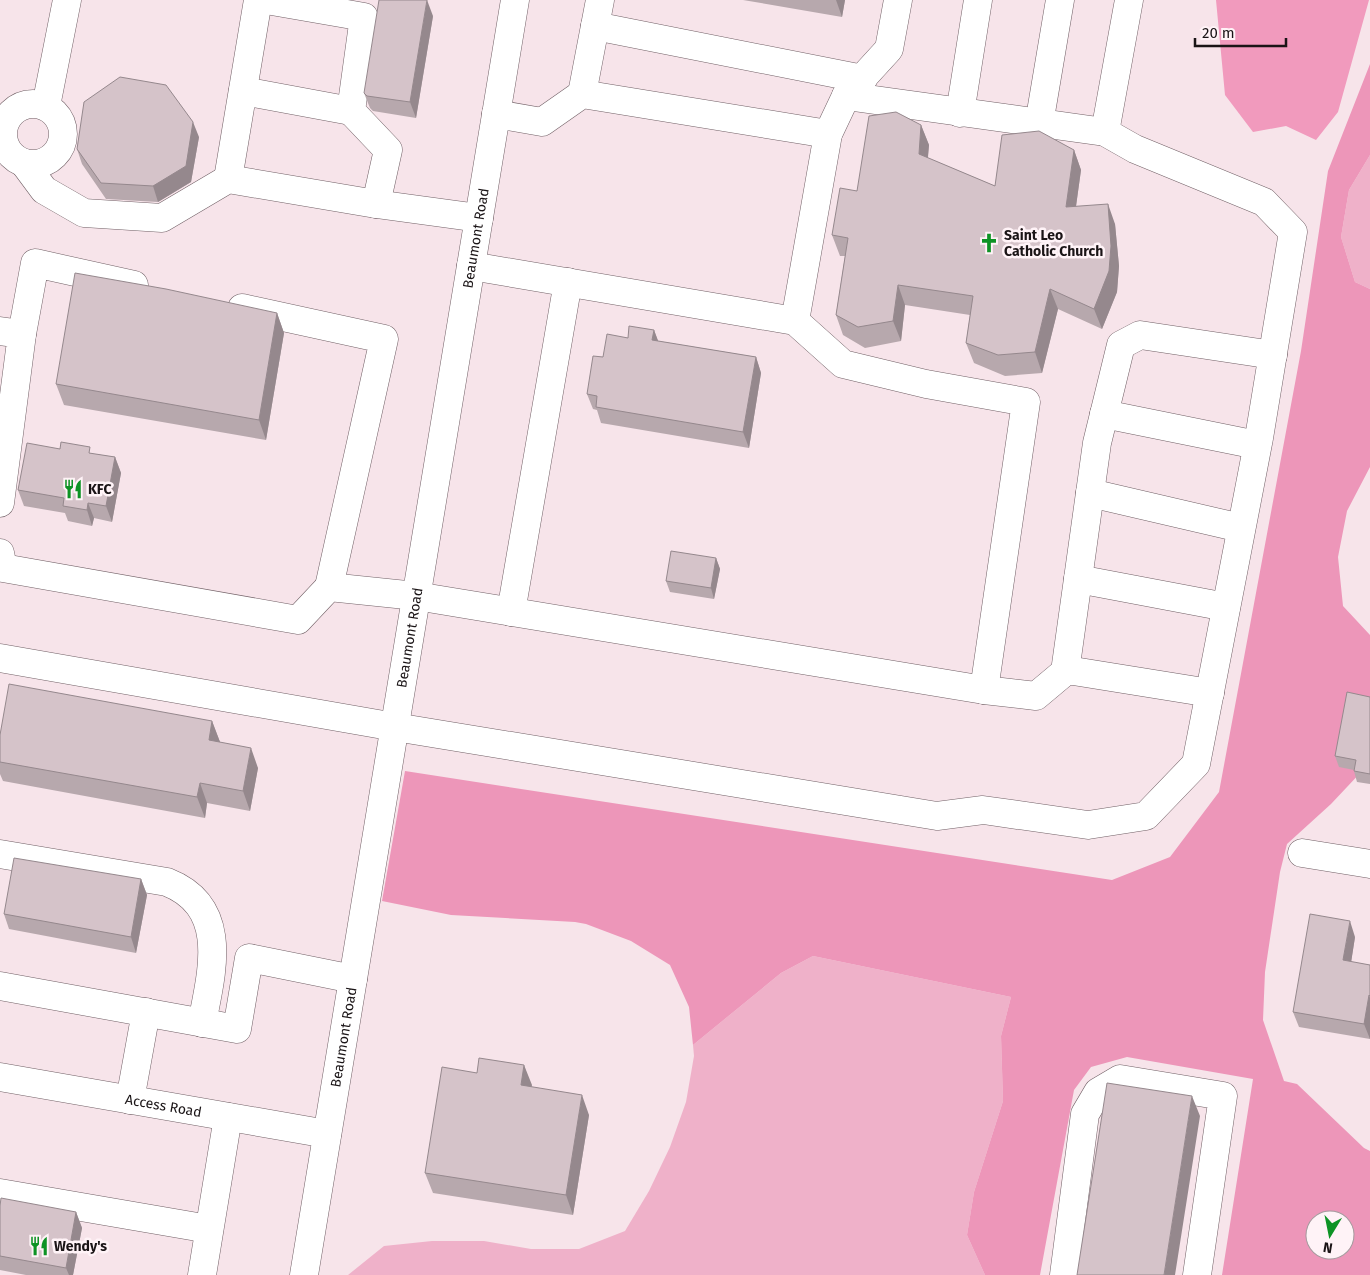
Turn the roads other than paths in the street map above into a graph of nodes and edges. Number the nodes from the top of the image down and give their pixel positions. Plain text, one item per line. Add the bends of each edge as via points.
1 (66, 0) edge
2 (258, 0) edge
3 (266, 0) edge
4 (515, 0) edge
5 (898, 0) edge
6 (978, 0) edge
7 (1060, 0) edge
8 (1129, 0) edge
9 (598, 13) edge
10 (854, 88) junction
11 (243, 91) junction
12 (582, 94) junction
13 (46, 106) junction
14 (351, 110) junction
15 (960, 113) junction
16 (496, 114) junction
17 (1039, 124) junction
18 (1, 131) edge
19 (1105, 132) junction
20 (828, 134) junction
21 (24, 163) junction
22 (228, 179) junction
23 (376, 204) junction
24 (479, 218) junction
25 (471, 266) junction
26 (568, 282) junction
27 (161, 291) edge
28 (219, 303) edge
29 (795, 321) junction
30 (11, 333) edge
31 (1273, 355) junction
32 (1104, 414) junction
33 (1257, 445) junction
34 (1090, 493) junction
35 (0, 503) edge
36 (1241, 528) junction
37 (1, 565) edge
38 (1078, 579) junction
39 (329, 587) junction
40 (416, 596) junction
41 (1226, 607) junction
42 (511, 612) junction
43 (0, 658) edge
44 (1066, 671) junction
45 (984, 690) junction
46 (1210, 693) junction
47 (395, 727) junction
48 (1302, 853) dead end
49 (0, 854) edge
50 (1370, 864) edge
51 (353, 979) junction
52 (0, 986) edge
53 (146, 1012) junction
54 (202, 1023) junction
55 (0, 1077) edge
56 (130, 1100) junction
57 (228, 1117) junction
58 (327, 1134) junction
59 (0, 1192) edge
60 (210, 1227) junction
61 (202, 1275) edge
62 (304, 1275) edge
63 (1064, 1275) edge
64 (1197, 1275) edge

1 - 13 street
2 - 11 street
3 - 14 street via 364,17
4 - 16 street, Beaumont Road
5 - 10 street via 889,50
6 - 15 street
7 - 17 street
8 - 19 street
9 - 10 street
9 - 12 street
10 - 15 street
10 - 20 street
11 - 14 street
11 - 22 street
12 - 16 street via 542,122
12 - 20 street
13 - 18 street via 27,104 18,107 10,113
13 - 21 street via 60,120 63,129 60,148 45,162
14 - 23 street via 388,150
15 - 17 street
16 - 24 street, Beaumont Road
17 - 19 street
18 - 21 street via 7,151
19 - 31 street via 1135,149 1264,202 1294,232
20 - 29 street
21 - 22 street via 44,190 84,213 162,218
22 - 23 street
23 - 24 street
24 - 25 street, Beaumont Road
25 - 26 street
25 - 40 street, Beaumont Road
26 - 29 street
26 - 42 street
27 - 30 street via 35,264
28 - 39 street via 384,339
29 - 45 street via 842,364 926,384 1026,402
30 - 35 street
31 - 32 street via 1140,334 1121,345
31 - 33 street
32 - 33 street
32 - 34 street
33 - 36 street
34 - 36 street
34 - 38 street
36 - 41 street
37 - 39 street via 298,620
38 - 41 street
38 - 44 street
39 - 40 street
40 - 42 street
40 - 47 street, Beaumont Road
41 - 46 street
42 - 45 street
43 - 47 street
44 - 45 street via 1036,696
44 - 46 street
46 - 47 street via 1196,764 1146,816 1088,824 983,810 937,816
47 - 51 street, Beaumont Road
48 - 50 street
49 - 54 street via 167,882 188,893 201,909 212,939 213,968
51 - 54 street via 249,958 237,1029
51 - 58 street, Beaumont Road
52 - 53 street
53 - 54 street
53 - 56 street
55 - 56 street, Access Road
56 - 57 street, Access Road
57 - 58 street, Access Road
57 - 60 street
58 - 62 street, Beaumont Road
59 - 60 street
60 - 61 street
63 - 64 street via 1086,1114 1098,1092 1120,1079 1223,1096

